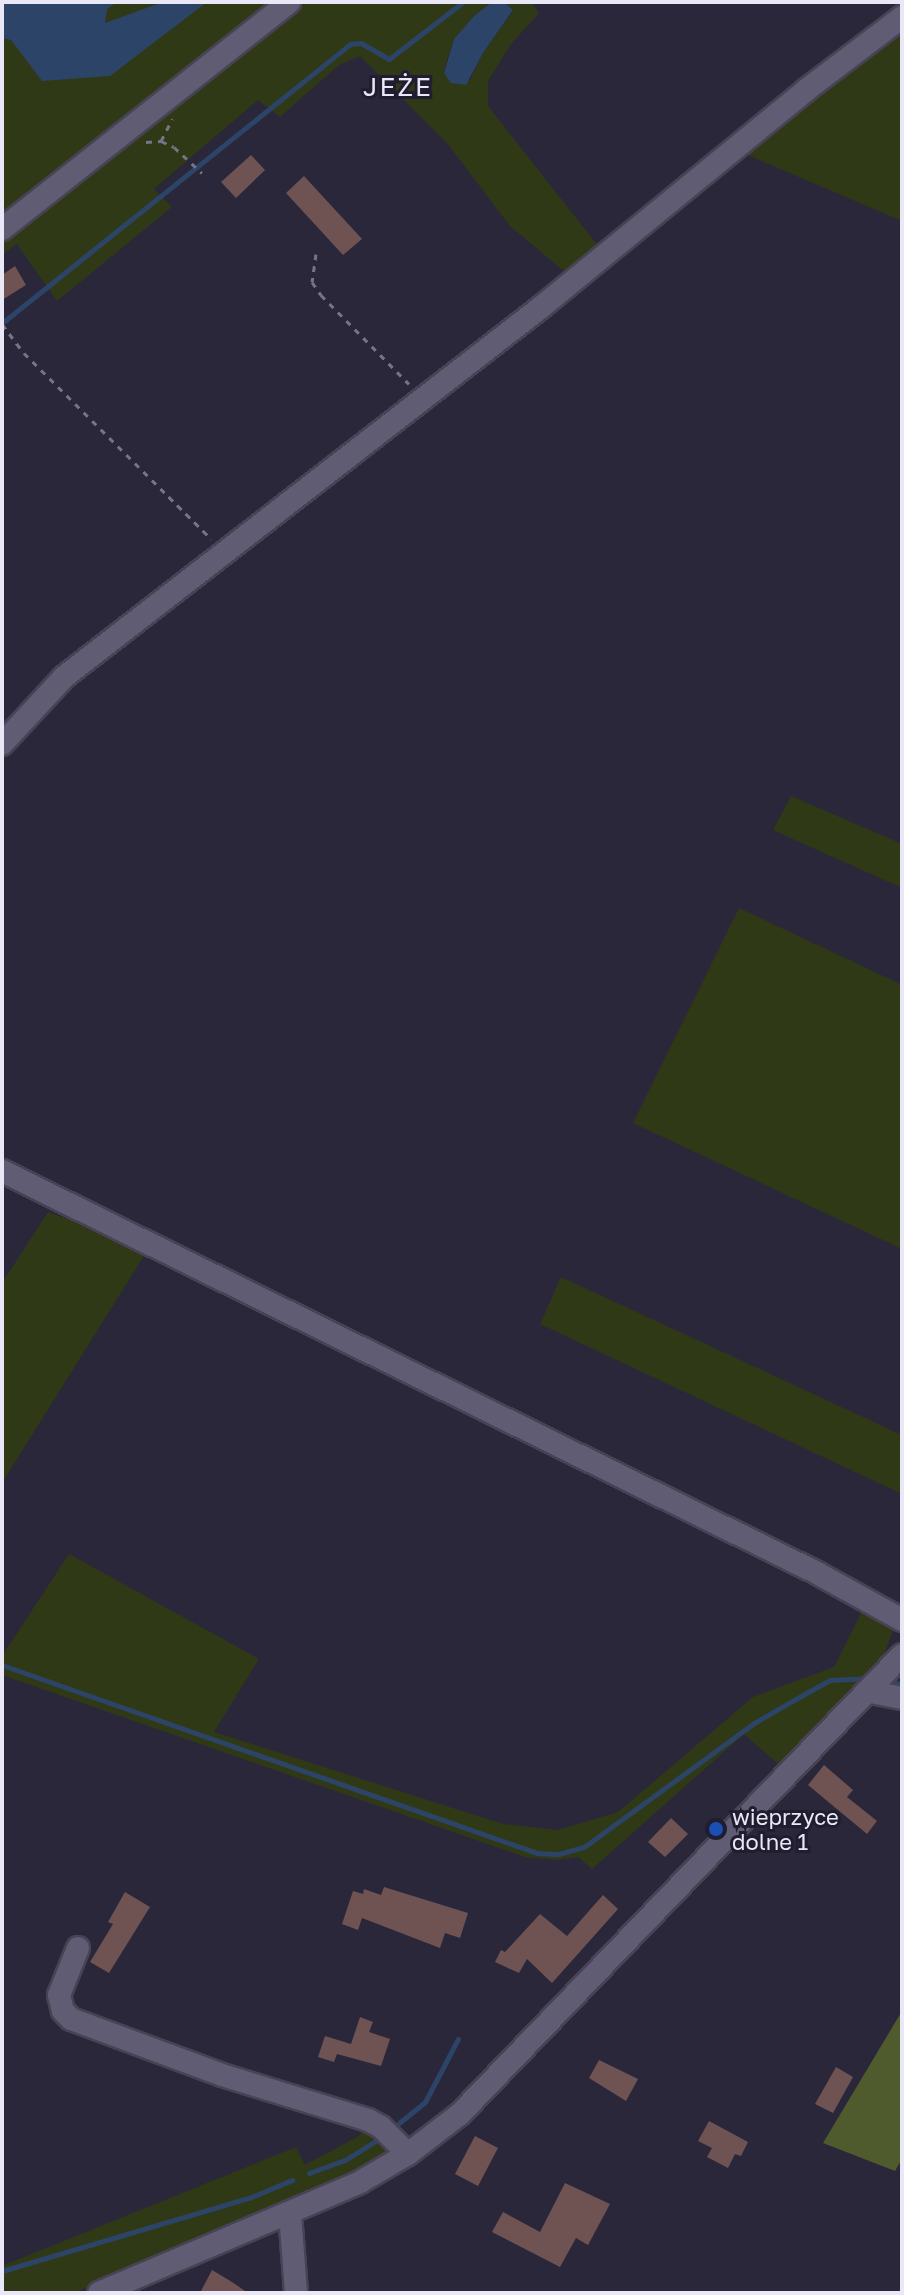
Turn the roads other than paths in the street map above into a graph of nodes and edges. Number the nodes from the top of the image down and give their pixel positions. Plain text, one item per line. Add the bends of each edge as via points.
1 (289, 2) edge
2 (902, 17) edge
3 (2, 229) edge
4 (2, 744) edge
5 (2, 1171) edge
6 (902, 1620) edge
7 (902, 1655) edge
8 (871, 1692) junction
9 (902, 1698) edge
10 (78, 1948) dead end
11 (408, 2154) junction
12 (290, 2213) junction
13 (99, 2293) edge
14 (296, 2293) edge

1 - 3 street
2 - 4 street via 64,677
5 - 6 street via 817,1573
7 - 8 street
8 - 9 street
8 - 11 street via 460,2114
10 - 11 street via 59,1995 71,2019 222,2075 368,2120
11 - 12 street
12 - 13 street
12 - 14 street

